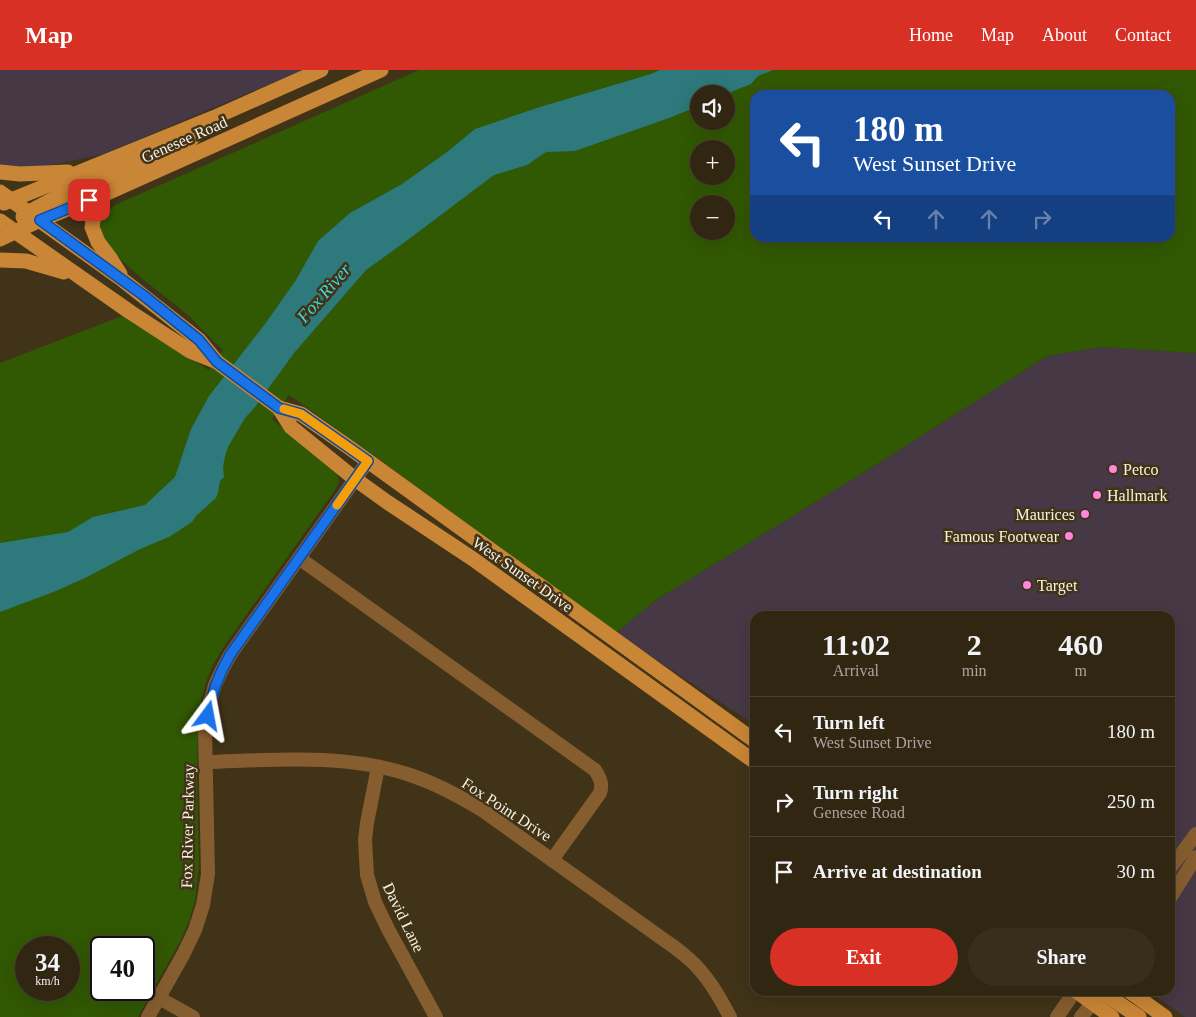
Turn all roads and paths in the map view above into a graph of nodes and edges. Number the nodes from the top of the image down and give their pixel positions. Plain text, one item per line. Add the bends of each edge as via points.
1 (321, 70) edge
2 (381, 70) edge
3 (213, 118) junction
4 (0, 172) edge
5 (77, 172) junction
6 (104, 194) junction
7 (4, 199) edge
8 (34, 216) junction
9 (0, 220) edge
10 (16, 232) junction
11 (0, 239) edge
12 (0, 260) edge
13 (78, 276) junction
14 (124, 281) junction
15 (217, 362) junction
16 (279, 408) junction
17 (368, 461) junction
18 (355, 479) junction
19 (299, 558) junction
20 (750, 737) edge
21 (750, 758) edge
22 (206, 762) junction
23 (378, 767) junction
24 (1196, 834) edge
25 (1192, 859) edge
26 (552, 860) junction
27 (1175, 866) edge
28 (1175, 889) edge
29 (1072, 996) edge
30 (1094, 996) edge
31 (1096, 996) edge
32 (1099, 996) edge
33 (1136, 996) edge
34 (159, 998) junction
35 (148, 1017) edge
36 (193, 1017) edge
37 (436, 1017) edge
38 (730, 1017) edge
39 (1057, 1017) edge
40 (1081, 1017) edge
41 (1112, 1017) edge
42 (1139, 1017) edge
43 (1165, 1017) edge

1 - 3 main road, Genesee Road
2 - 6 main road, Genesee Road
3 - 5 main road, Genesee Road
3 - 8 main road via 186,145 55,198
4 - 5 main road
5 - 7 main road, Genesee Road
6 - 8 main road, Genesee Road
6 - 14 main road via 95,210 92,227
7 - 8 main road, West Sunset Drive
7 - 9 main road via 9,208
8 - 10 main road, Genesee Road
8 - 14 main road, West Sunset Drive
9 - 10 main road, West Sunset Drive
10 - 11 main road, Genesee Road
10 - 13 main road, West Sunset Drive
12 - 13 main road via 26,261
13 - 15 main road, West Sunset Drive via 190,351
14 - 15 main road, West Sunset Drive via 199,340
15 - 16 main road, West Sunset Drive
16 - 17 main road, West Sunset Drive via 301,414
16 - 18 main road, West Sunset Drive via 291,426
17 - 18 street, Fox River Parkway
17 - 20 main road, West Sunset Drive
18 - 19 street, Fox River Parkway
18 - 21 main road, West Sunset Drive via 473,559
19 - 22 street, Fox River Parkway via 222,670 210,702 205,731
19 - 26 street via 595,770 602,787 600,793
22 - 23 street, Fox Point Drive via 329,760
22 - 34 street, Fox River Parkway via 208,874 203,905 195,930
23 - 26 street, Fox Point Drive via 410,774 456,795
23 - 37 street, David Lane via 365,840 367,875 375,902
24 - 25 street
25 - 27 street
25 - 28 street
26 - 38 street, Fox Point Drive via 689,959 718,994
29 - 39 street
30 - 40 street
31 - 41 main road
32 - 42 main road
33 - 43 main road
34 - 35 street, Fox River Parkway
34 - 36 street

